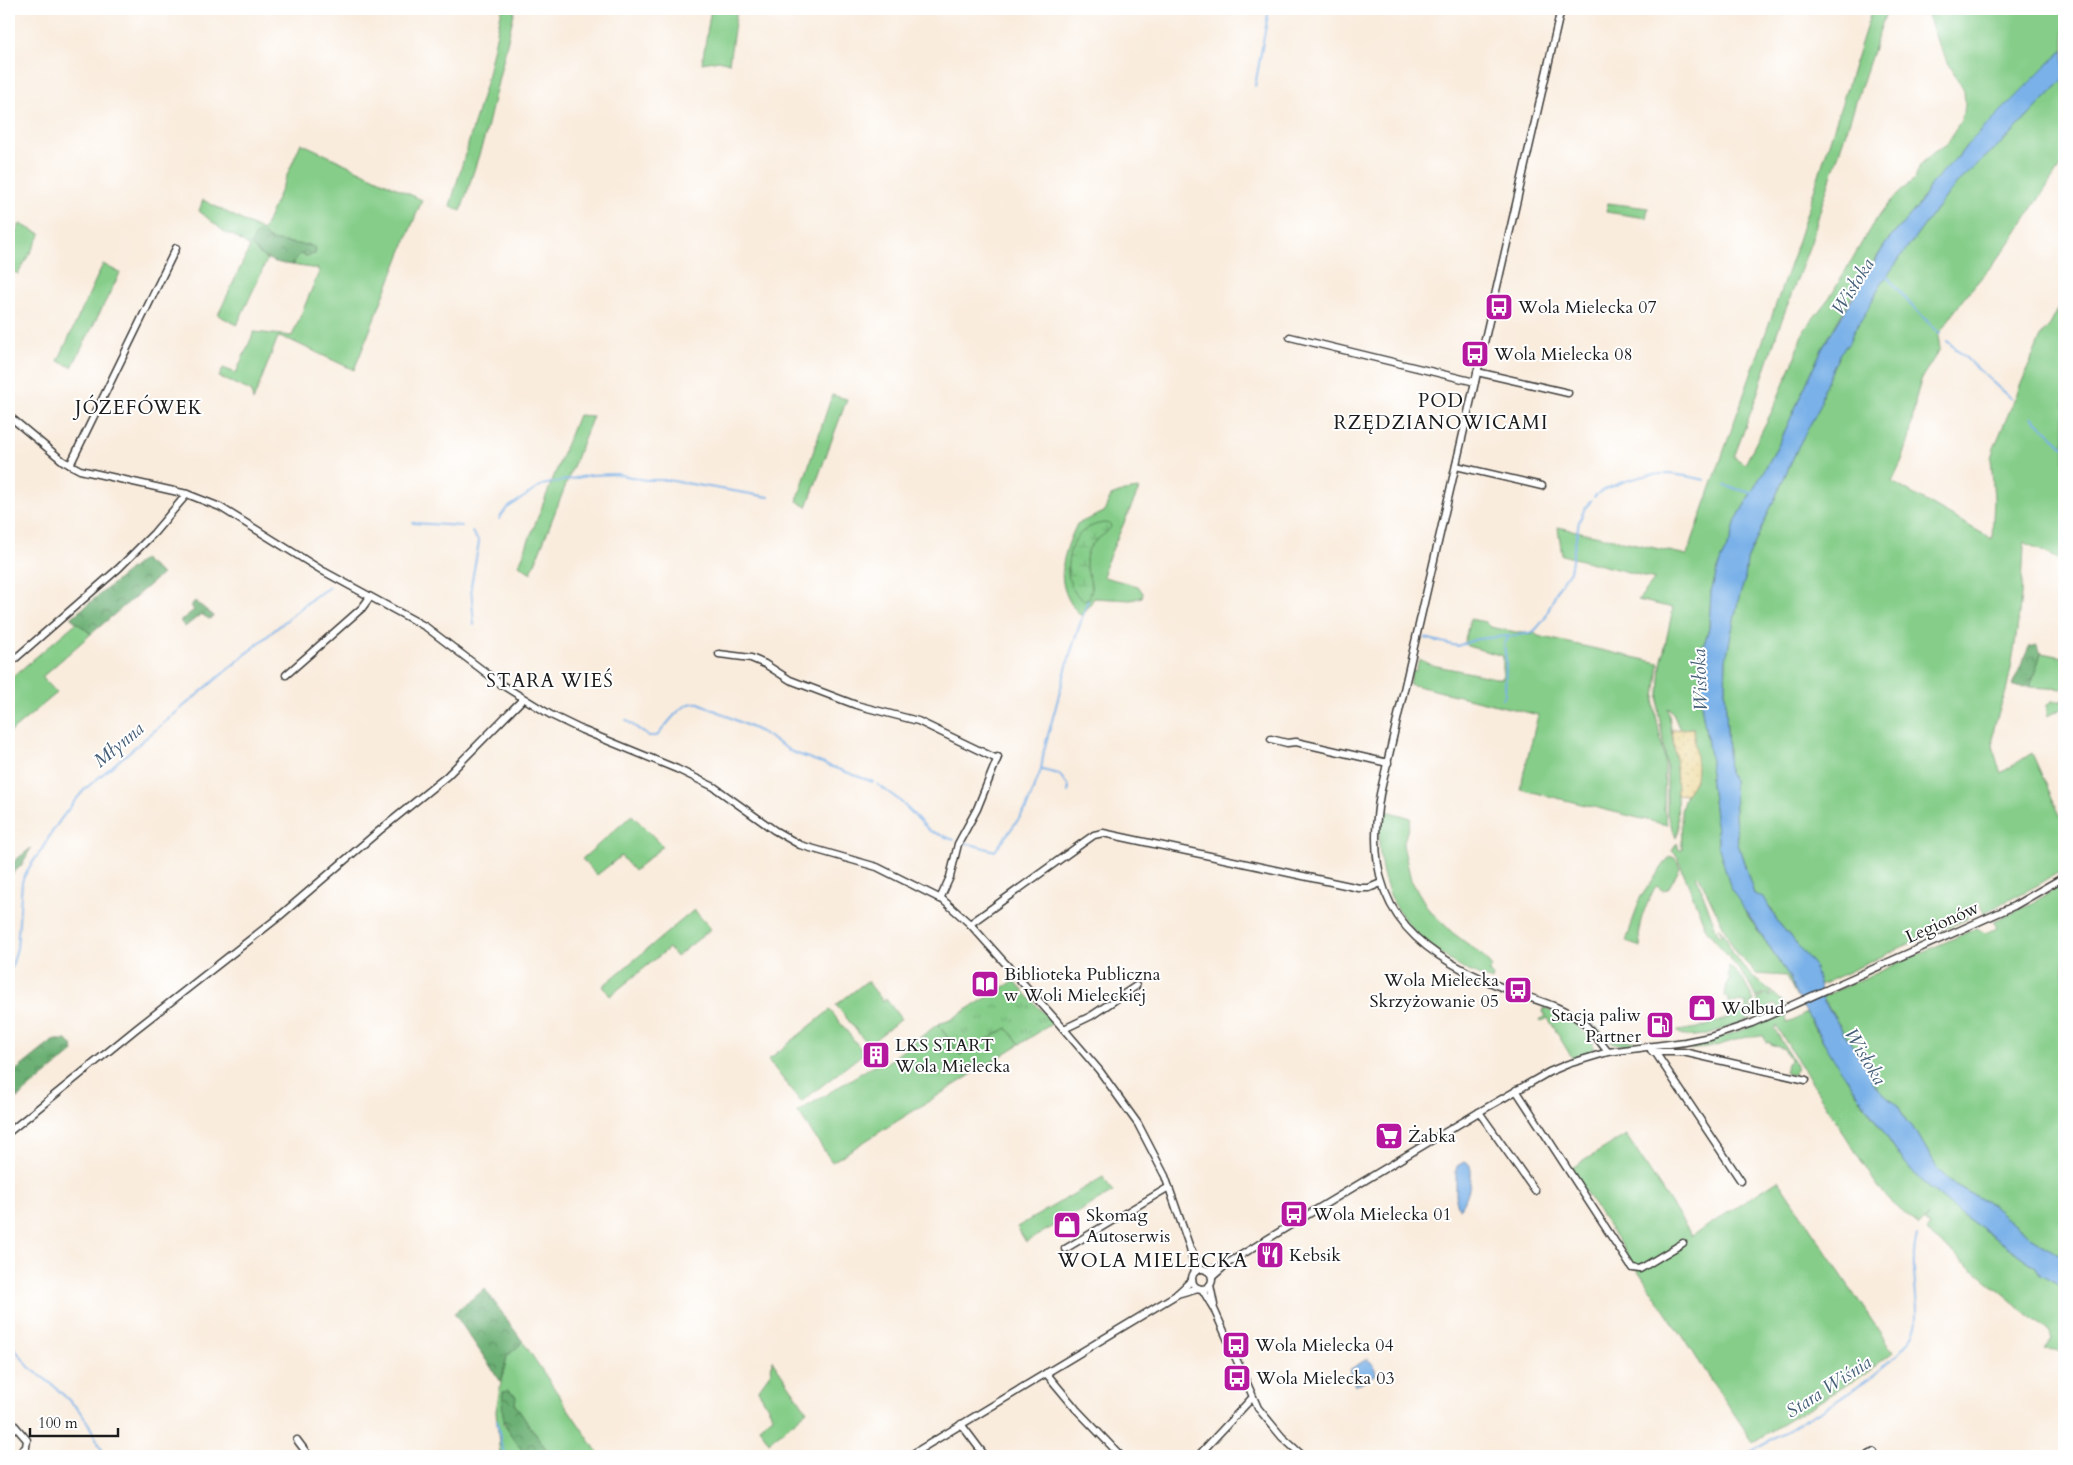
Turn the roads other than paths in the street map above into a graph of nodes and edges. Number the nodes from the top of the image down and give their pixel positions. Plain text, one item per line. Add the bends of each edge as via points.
1 (1562, 9) edge
2 (176, 248) dead end
3 (1290, 337) dead end
4 (1477, 372) junction
5 (1475, 382) junction
6 (1568, 393) dead end
7 (9, 416) edge
8 (70, 465) junction
9 (1456, 466) junction
10 (1542, 486) dead end
11 (187, 494) junction
12 (370, 597) junction
13 (719, 654) dead end
14 (9, 664) edge
15 (286, 675) dead end
16 (523, 699) junction
17 (1271, 739) dead end
18 (1388, 762) junction
19 (2064, 877) edge
20 (1381, 883) junction
21 (940, 898) junction
22 (970, 924) junction
23 (1136, 986) dead end
24 (1064, 1029) junction
25 (1649, 1046) junction
26 (1608, 1052) junction
27 (1655, 1052) junction
28 (1806, 1080) dead end
29 (1516, 1090) junction
30 (1479, 1112) junction
31 (9, 1132) edge
32 (1741, 1181) dead end
33 (1169, 1187) junction
34 (1535, 1191) dead end
35 (1683, 1243) dead end
36 (1065, 1249) dead end
37 (1228, 1264) junction
38 (1201, 1270) junction
39 (1212, 1277) junction
40 (1192, 1280) junction
41 (1210, 1285) junction
42 (1200, 1289) junction
43 (1176, 1295) junction
44 (1214, 1309) junction
45 (1046, 1373) junction
46 (1252, 1398) junction
47 (9, 1419) edge
48 (961, 1424) junction
49 (297, 1440) dead end
50 (1874, 1452) dead end
51 (16, 1456) edge
52 (309, 1456) edge
53 (909, 1456) edge
54 (984, 1456) edge
55 (1121, 1456) edge
56 (1198, 1456) edge
57 (1303, 1456) edge
58 (1867, 1456) edge

1 - 4 street
2 - 8 street
3 - 5 street
4 - 5 street
4 - 6 street
5 - 9 street
7 - 8 street
8 - 11 street via 102,476
9 - 10 street
9 - 18 street
11 - 12 street via 227,510
11 - 14 street via 119,568
12 - 15 street via 362,608
12 - 16 street via 426,627
13 - 21 street via 751,658 790,680 856,705 918,721 998,757 977,809 960,839 950,877
16 - 21 street via 582,730 714,787 774,830 800,844 877,866
16 - 31 street via 447,776 275,920
17 - 18 street
18 - 20 street via 1375,826
19 - 25 street, Legionów via 2028,899 1772,1014 1710,1037
20 - 22 street via 1359,888 1102,833 1094,835
20 - 26 street via 1402,922 1443,960 1568,1013 1590,1030
21 - 22 street
22 - 24 street
23 - 24 street via 1092,1016
24 - 33 street via 1138,1124 1160,1163
25 - 26 street, Legionów
25 - 27 street
26 - 29 street, Legionów via 1568,1064
27 - 28 street via 1683,1052
27 - 32 street
29 - 30 street, Legionów
29 - 35 street via 1632,1268 1640,1269
30 - 34 street
30 - 37 street, Legionów
33 - 36 street
33 - 38 street
37 - 38 street
37 - 39 street
38 - 39 street
38 - 40 street
39 - 41 street
40 - 42 street
40 - 43 street
41 - 42 street
41 - 44 street
42 - 43 street
42 - 44 street
43 - 45 street
44 - 46 street
45 - 48 street
45 - 55 street via 1076,1410
46 - 56 street
46 - 57 street via 1266,1419
47 - 51 street via 27,1440 26,1447
48 - 53 street
48 - 54 street
49 - 52 street
50 - 58 street

